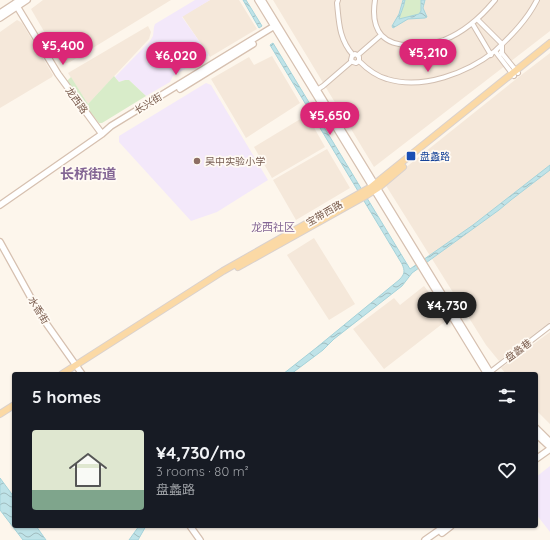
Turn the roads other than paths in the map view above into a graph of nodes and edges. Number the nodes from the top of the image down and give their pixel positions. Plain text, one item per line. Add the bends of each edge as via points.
1 (27, 0) edge
2 (258, 0) edge
3 (262, 0) edge
4 (338, 0) edge
5 (375, 0) edge
6 (495, 0) edge
7 (537, 0) edge
8 (17, 3) edge
9 (0, 13) edge
10 (0, 18) edge
11 (477, 19) junction
12 (472, 23) junction
13 (277, 27) junction
14 (381, 35) junction
15 (550, 43) edge
16 (502, 44) junction
17 (550, 48) edge
18 (497, 50) junction
19 (353, 55) junction
20 (358, 55) junction
21 (490, 55) junction
22 (501, 55) junction
23 (352, 61) junction
24 (358, 61) junction
25 (515, 73) junction
26 (315, 90) junction
27 (102, 134) junction
28 (374, 187) junction
29 (0, 205) edge
30 (0, 242) edge
31 (550, 326) edge
32 (78, 369) edge
33 (68, 372) edge
34 (488, 372) edge
35 (492, 372) edge
36 (12, 406) edge
37 (12, 411) edge
38 (0, 414) edge
39 (0, 419) edge
40 (538, 430) edge
41 (538, 436) edge
42 (550, 442) edge
43 (550, 448) edge
44 (550, 453) edge
45 (538, 457) edge
46 (538, 462) edge
47 (191, 528) edge
48 (442, 528) edge
49 (448, 528) edge
50 (200, 540) edge
51 (425, 540) edge
52 (432, 540) edge

1 - 8 street
2 - 13 street
3 - 13 street
4 - 19 street via 339,28
5 - 14 street via 375,23
6 - 11 street
7 - 16 street via 521,24
8 - 9 street
8 - 10 street
8 - 27 street, 龙西路 via 58,74
11 - 12 street
11 - 16 street
12 - 14 street via 444,40 421,45 400,45 390,42
12 - 21 street
13 - 26 street
13 - 27 street, 长兴街
14 - 20 street
15 - 25 main road, 宝带西路
16 - 18 street
16 - 22 street
17 - 25 main road, 宝带西路
18 - 21 street
18 - 22 street
19 - 20 street
19 - 23 street
20 - 24 street
21 - 22 street
21 - 24 street via 454,74 412,83 377,75
22 - 25 street
23 - 24 street
23 - 26 street
25 - 28 main road, 宝带西路
26 - 28 street
27 - 29 street, 长兴街
28 - 32 main road, 宝带西路 via 226,274
28 - 34 street
30 - 32 street, 水香街 via 41,316
31 - 35 street, 盘蠡巷
32 - 33 main road, 宝带西路
36 - 38 main road
37 - 39 main road
40 - 42 street
41 - 43 street
43 - 45 street
44 - 46 street
47 - 50 street
48 - 51 street
49 - 52 street

